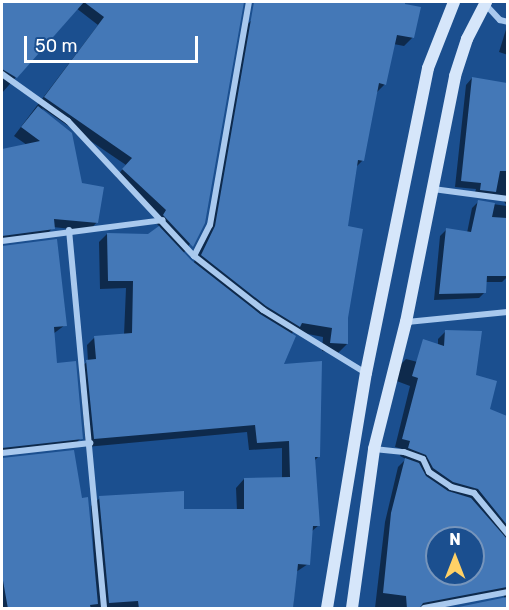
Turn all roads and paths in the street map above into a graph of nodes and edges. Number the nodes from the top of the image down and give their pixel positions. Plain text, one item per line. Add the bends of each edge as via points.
1 (249, 2) edge
2 (454, 2) edge
3 (486, 2) edge
4 (507, 22) edge
5 (2, 74) edge
6 (432, 189) junction
7 (507, 199) edge
8 (163, 220) junction
9 (69, 230) junction
10 (2, 242) edge
11 (194, 256) junction
12 (507, 312) edge
13 (406, 322) junction
14 (366, 373) junction
15 (90, 443) junction
16 (374, 449) junction
17 (2, 453) edge
18 (507, 534) edge
19 (507, 592) edge
20 (104, 609) edge
21 (327, 609) edge
22 (352, 609) edge
23 (424, 609) edge

1 - 11 street via 210,225
2 - 14 main road via 428,68
3 - 4 street via 500,20
3 - 6 main road via 467,39 455,76
5 - 8 street via 68,121
6 - 7 street
6 - 13 main road
8 - 9 street
8 - 11 street
9 - 10 street
9 - 15 street
11 - 14 street via 263,310
12 - 13 street
13 - 16 main road
14 - 21 main road
15 - 17 street
15 - 20 street
16 - 18 street via 404,452 423,459 429,472 451,488 474,492
16 - 22 main road
19 - 23 street

